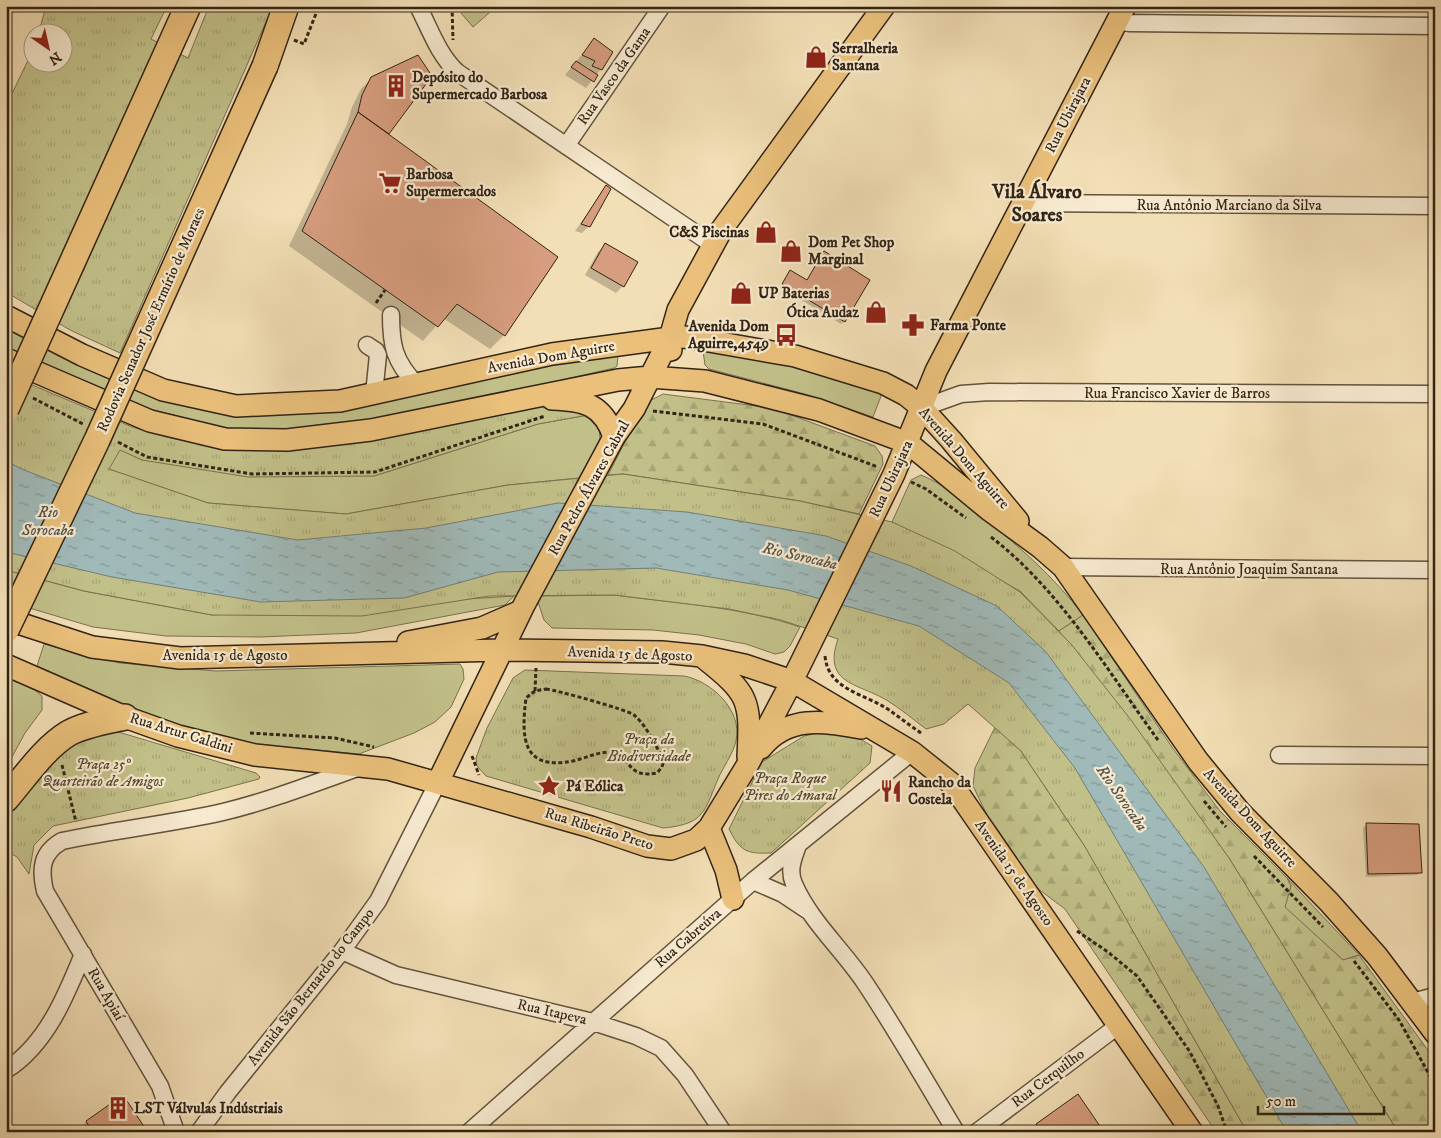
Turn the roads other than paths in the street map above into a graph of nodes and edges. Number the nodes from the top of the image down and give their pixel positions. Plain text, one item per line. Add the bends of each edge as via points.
1 (188, 6) edge
2 (286, 6) edge
3 (418, 6) edge
4 (662, 6) edge
5 (884, 6) edge
6 (1121, 14) edge
7 (1435, 26) edge
8 (566, 146) junction
9 (1023, 203) junction
10 (1435, 206) edge
11 (712, 246) junction
12 (391, 315) dead end
13 (6, 316) edge
14 (670, 338) junction
15 (367, 345) dead end
16 (6, 359) edge
17 (650, 377) junction
18 (705, 381) junction
19 (416, 384) junction
20 (374, 394) junction
21 (1435, 394) edge
22 (524, 399) junction
23 (15, 401) edge
24 (922, 408) junction
25 (611, 443) junction
26 (908, 443) junction
27 (1040, 547) junction
28 (1063, 567) junction
29 (1435, 570) edge
30 (522, 608) junction
31 (6, 619) edge
32 (6, 630) edge
33 (500, 650) junction
34 (360, 653) junction
35 (702, 656) junction
36 (6, 666) edge
37 (792, 682) junction
38 (126, 718) junction
39 (873, 730) junction
40 (912, 752) junction
41 (1280, 755) dead end
42 (1435, 756) edge
43 (748, 764) junction
44 (364, 766) junction
45 (438, 782) junction
46 (6, 799) edge
47 (709, 828) junction
48 (799, 843) junction
49 (44, 857) joint
50 (753, 881) junction
51 (733, 899) junction
52 (813, 914) junction
53 (342, 951) junction
54 (83, 954) junction
55 (1435, 996) edge
56 (1412, 1002) junction
57 (593, 1022) junction
58 (1119, 1025) junction
59 (1435, 1033) edge
60 (6, 1070) edge
61 (176, 1132) edge
62 (199, 1132) edge
63 (469, 1132) edge
64 (723, 1132) edge
65 (956, 1132) edge
66 (977, 1132) edge
67 (1192, 1132) edge

1 - 23 highway, bridge
2 - 32 highway, Rodovia Senador José Ermírio de Moraes, bridge via 265,66 97,440
3 - 8 street via 447,62 457,72
4 - 8 street, Rua Vasco da Gama
5 - 11 main road, Rua Pedro Álvares Cabral
6 - 7 street via 1129,24
6 - 9 main road, Rua Ubirajara
8 - 11 street
9 - 10 street, Rua Antônio Marciano da Silva
9 - 24 main road, Rua Ubirajara via 936,371
11 - 14 main road, Rua Pedro Álvares Cabral via 678,310
12 - 19 street via 391,341 396,358
13 - 20 main road, Avenida Dom Aguirre via 82,355 162,390 236,406 340,401
14 - 17 main road, Rua Pedro Álvares Cabral
14 - 18 main road, Rua Pedro Álvares Cabral via 674,368 679,373
14 - 19 main road, Avenida Dom Aguirre via 552,354
14 - 24 main road, Avenida Dom Aguirre via 794,356 883,383
15 - 20 street via 378,355
16 - 22 main road, Avenida Dom Aguirre via 150,421 225,439 287,440 371,430
17 - 18 main road, Avenida Dom Aguirre
17 - 22 main road, Avenida Dom Aguirre via 618,380
17 - 25 main road, Rua Pedro Álvares Cabral via 634,409
18 - 26 main road, Avenida Dom Aguirre via 819,410
19 - 20 main road, Avenida Dom Aguirre
21 - 24 street, Rua Francisco Xavier de Barros via 990,392 961,394
22 - 25 main road via 571,401 598,408 610,424
24 - 26 main road, Rua Ubirajara
24 - 27 main road, Avenida Dom Aguirre
25 - 30 main road, Rua Pedro Álvares Cabral
26 - 27 main road, Avenida Dom Aguirre
26 - 37 main road, Rua Ubirajara
27 - 28 main road, Avenida Dom Aguirre
28 - 29 street, Rua Antônio Joaquim Santana
28 - 56 main road, Avenida Dom Aguirre via 1198,761 1240,812 1377,956
30 - 33 main road
30 - 34 main road via 482,628
31 - 34 main road, Avenida 15 de Agosto via 92,647 180,658
33 - 34 main road, Avenida 15 de Agosto
33 - 35 main road, Avenida 15 de Agosto via 662,652
33 - 45 main road
35 - 37 main road, Avenida 15 de Agosto via 744,665
35 - 43 main road via 742,693 748,706
36 - 38 main road, Rua Artur Caldini
37 - 39 main road, Avenida 15 de Agosto
37 - 43 main road, Rua Ribeirão Preto
38 - 44 main road, Rua Artur Caldini via 178,736 254,755
38 - 46 highway via 81,728 57,742
39 - 40 main road, Avenida 15 de Agosto
39 - 43 main road via 828,722 787,727 766,742
40 - 48 street, Rua Cabreúva
40 - 58 main road, Avenida 15 de Agosto via 952,784
41 - 42 street
43 - 47 main road, Rua Ribeirão Preto
44 - 45 main road, Rua Artur Caldini
44 - 49 street, Rua Artur Caldini via 225,811 62,841
45 - 47 main road, Rua Ribeirão Preto via 647,846 671,849 696,840
45 - 53 street, Avenida São Bernardo do Campo via 390,881
47 - 51 main road via 726,870
48 - 50 street, Rua Cabreúva
48 - 52 street via 791,862 791,874
49 - 54 street, Rua Apiaí via 41,873 45,891
50 - 51 street, Rua Cabreúva
50 - 52 street via 783,894
51 - 57 street, Rua Cabreúva
52 - 65 street via 864,982
53 - 57 street, Rua Itapeva via 396,975
53 - 62 street, Avenida São Bernardo do Campo
54 - 60 street via 66,997 41,1037
54 - 61 street, Rua Apiaí via 160,1086
55 - 56 street
56 - 59 main road, Avenida Dom Aguirre
57 - 63 street, Rua Cabreúva
57 - 64 street, Rua Itapeva via 661,1048 685,1074
58 - 66 street, Rua Cerquilho
58 - 67 main road, Avenida 15 de Agosto

